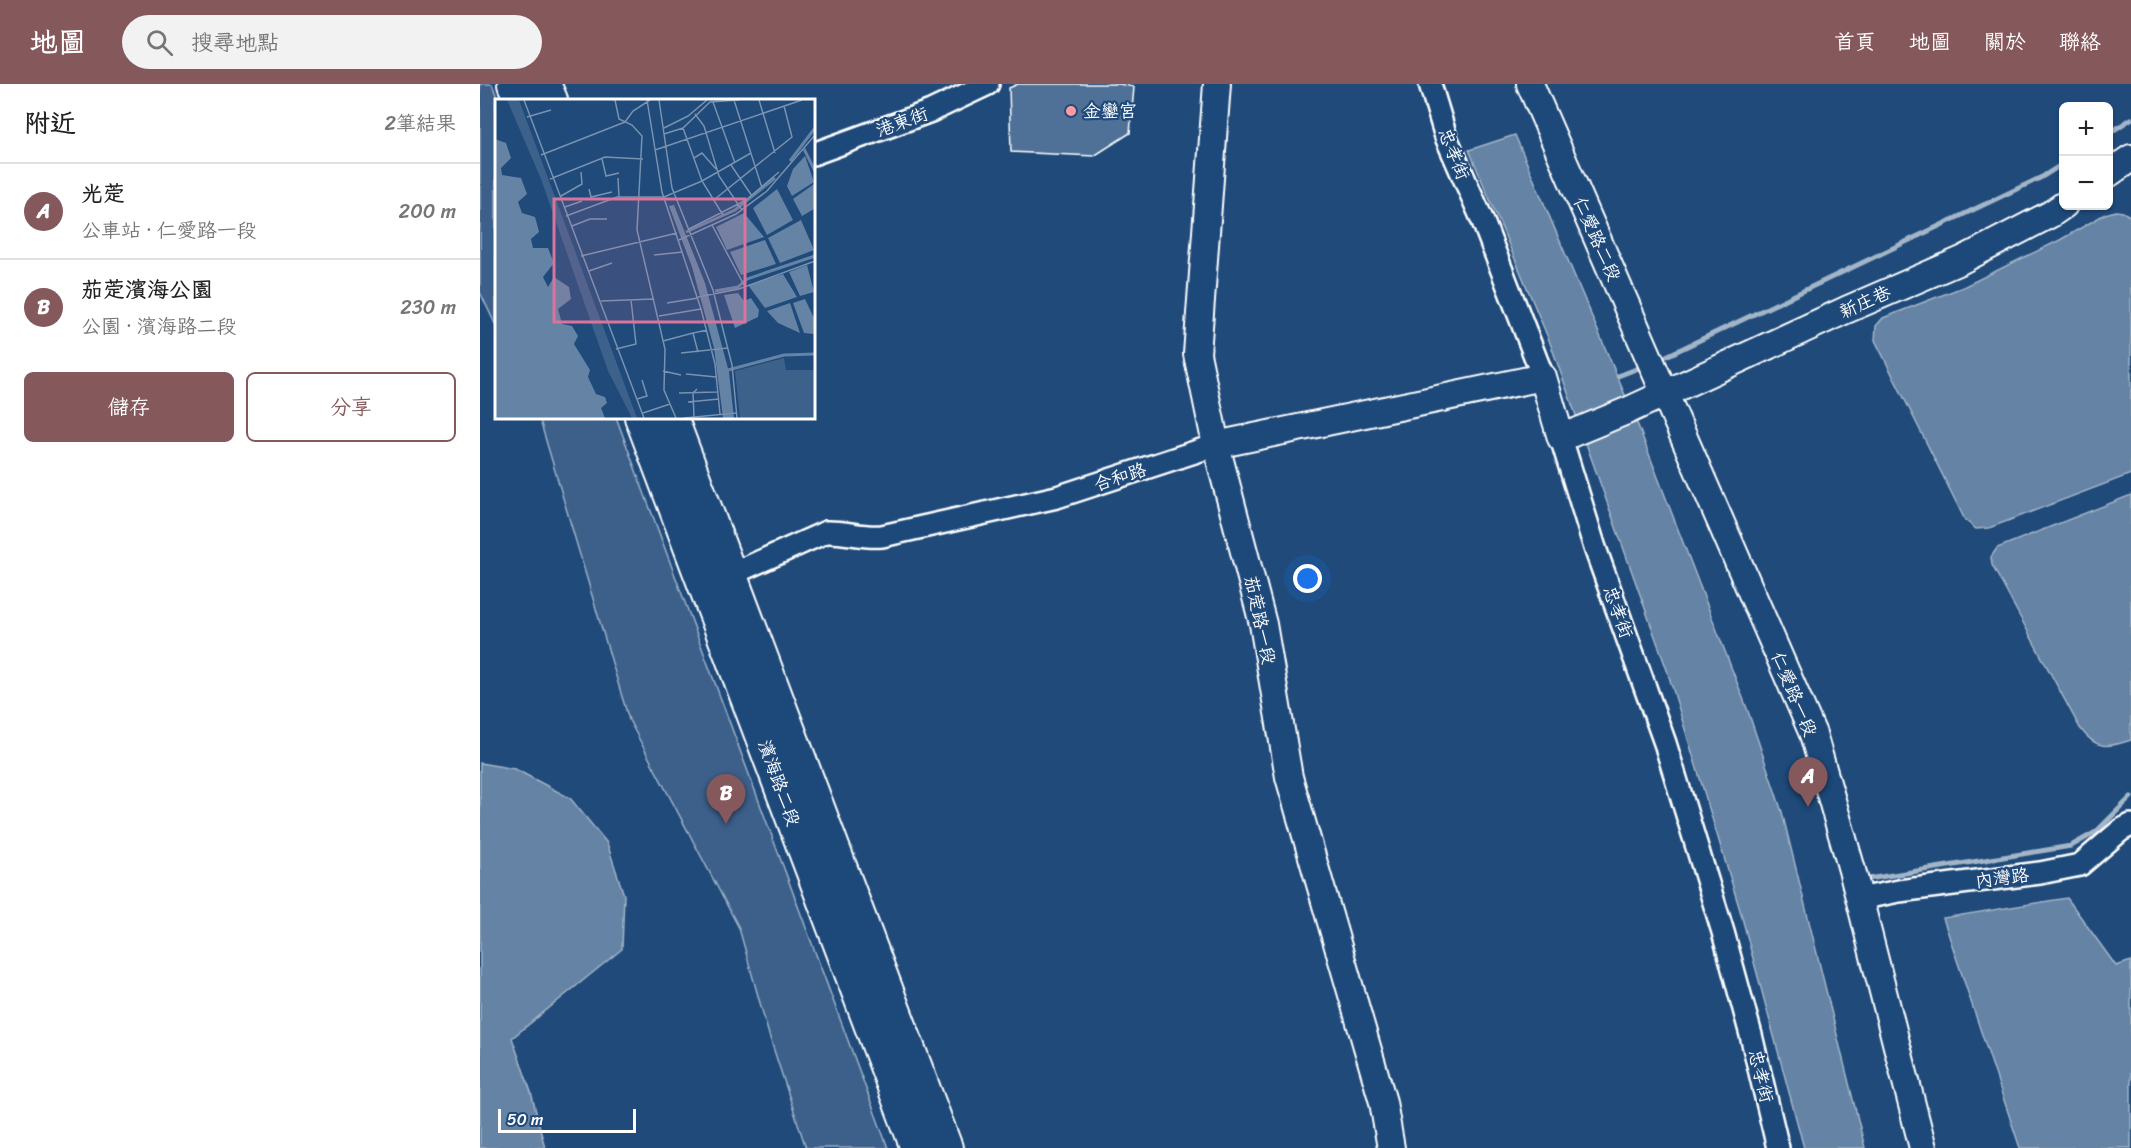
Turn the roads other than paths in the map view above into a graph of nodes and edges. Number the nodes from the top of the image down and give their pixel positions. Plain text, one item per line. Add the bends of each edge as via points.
1 (514, 84) edge
2 (544, 84) edge
3 (988, 84) edge
4 (1217, 84) edge
5 (1431, 84) edge
6 (1530, 84) edge
7 (521, 99) edge
8 (551, 99) edge
9 (814, 154) edge
10 (2131, 158) edge
11 (2113, 171) edge
12 (2059, 208) edge
13 (1657, 375) junction
14 (1543, 377) junction
15 (641, 418) edge
16 (670, 418) edge
17 (1569, 435) junction
18 (1216, 445) junction
19 (718, 580) junction
20 (2131, 825) edge
21 (1859, 898) junction
22 (917, 1148) edge
23 (946, 1148) edge
24 (1390, 1148) edge
25 (1778, 1148) edge
26 (1923, 1148) edge

1 - 7 main road
2 - 8 main road
3 - 9 street, 港東街 via 931,111
4 - 18 street, 茄萣路一段 via 1197,354
5 - 14 street, 忠孝街 via 1446,137
6 - 13 street, 仁愛路二段
10 - 11 street
12 - 13 street, 新庄巷 via 1962,260 1846,310
13 - 17 street, 新庄巷 via 1629,410
13 - 21 street, 仁愛路一段 via 1813,734
14 - 17 street, 忠孝街
14 - 18 street, 合和路
15 - 19 main road, 濱海路二段
16 - 19 main road, 濱海路二段
17 - 25 street, 忠孝街 via 1595,548 1669,754 1722,932
18 - 19 street, 合和路 via 1057,497 882,536 826,532
18 - 24 street, 茄萣路一段 via 1263,624 1289,777 1383,1102
19 - 22 main road, 濱海路二段
19 - 23 main road, 濱海路二段
20 - 21 street, 內灣路 via 2080,865
21 - 26 street, 仁愛路一段

